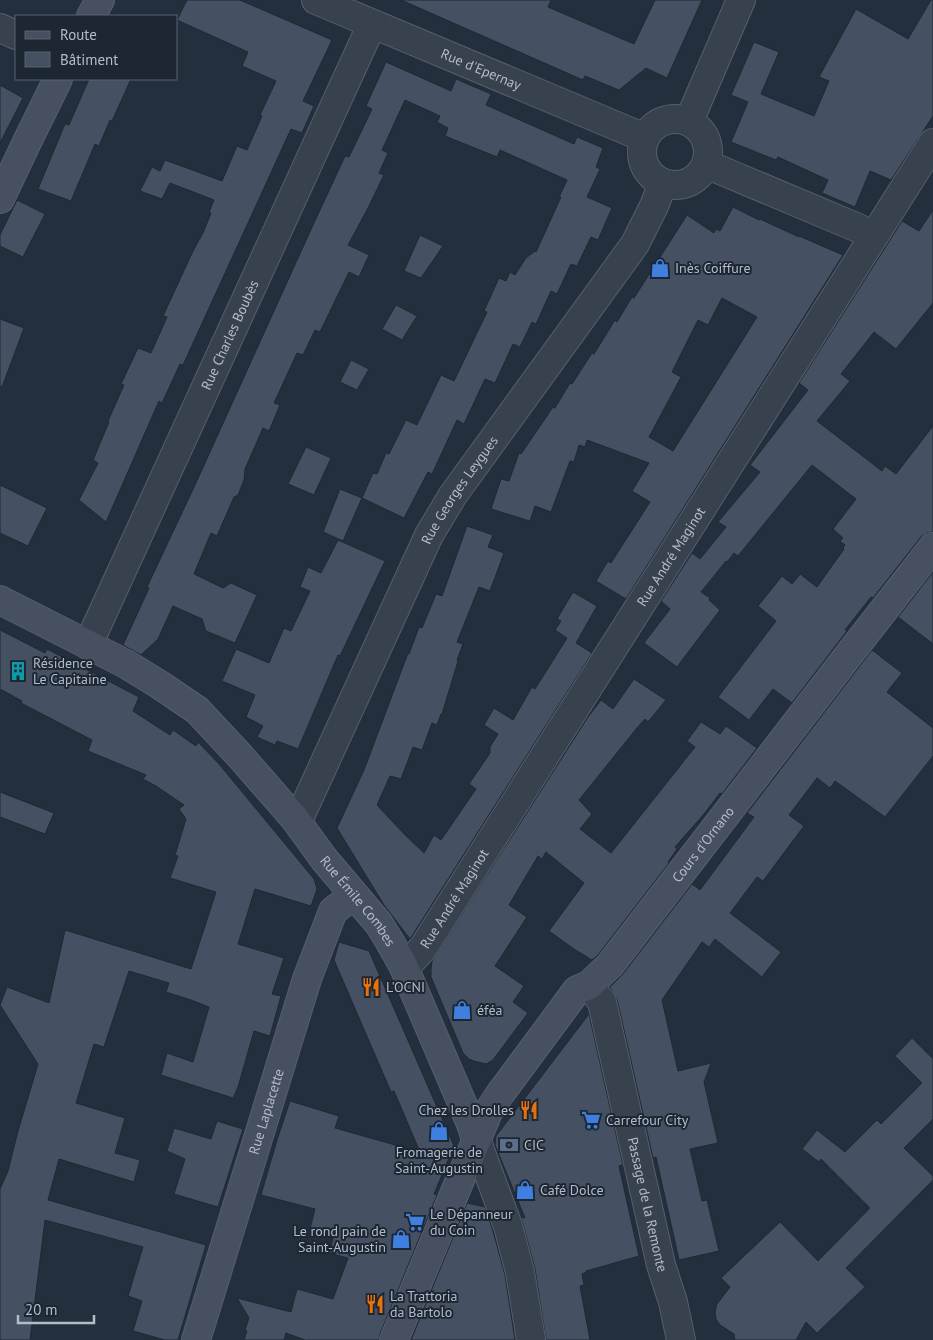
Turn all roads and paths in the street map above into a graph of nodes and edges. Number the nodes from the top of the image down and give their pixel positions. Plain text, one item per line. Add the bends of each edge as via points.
1 (100, 0) edge
2 (316, 0) edge
3 (741, 0) edge
4 (92, 15) edge
5 (372, 24) junction
6 (0, 28) edge
7 (15, 35) edge
8 (58, 80) edge
9 (689, 121) junction
10 (645, 138) junction
11 (933, 143) edge
12 (706, 164) junction
13 (663, 183) junction
14 (0, 199) edge
15 (873, 237) junction
16 (933, 547) edge
17 (0, 600) edge
18 (88, 644) junction
19 (295, 819) junction
20 (354, 895) junction
21 (403, 965) junction
22 (589, 985) junction
23 (476, 1139) junction
24 (196, 1340) edge
25 (394, 1340) edge
26 (530, 1340) edge
27 (681, 1340) edge

1 - 4 street
2 - 5 street, Rue d'Epernay
3 - 9 street
5 - 10 street, Rue d'Epernay
5 - 18 street, Rue Charles Boubès
6 - 7 street
8 - 14 street
9 - 10 street via 668,119 651,129
9 - 12 street via 698,127 708,144
10 - 13 street via 643,159 647,169
11 - 15 street, Rue André Maginot
12 - 13 street via 701,173 684,184
12 - 15 street
13 - 19 street, Rue Georges Leygues via 635,244 453,495 429,534 302,812
15 - 21 street, Rue André Maginot via 423,948 412,961
16 - 22 street, Cours d'Ornano via 610,965
17 - 18 street, Rue Émile Combes
18 - 19 street, Rue Émile Combes via 126,664 197,710
19 - 20 street, Rue Émile Combes
20 - 21 street, Rue Émile Combes via 379,924
20 - 24 street, Rue Laplacette via 333,911 307,979
21 - 23 street, Rue Émile Combes
22 - 23 street, Cours d'Ornano via 577,990 500,1094
22 - 27 street, Passage de la Remonte via 602,1002
23 - 25 street, Cours d'Ornano
23 - 26 street, Rue Émile Combes via 508,1226 520,1272

